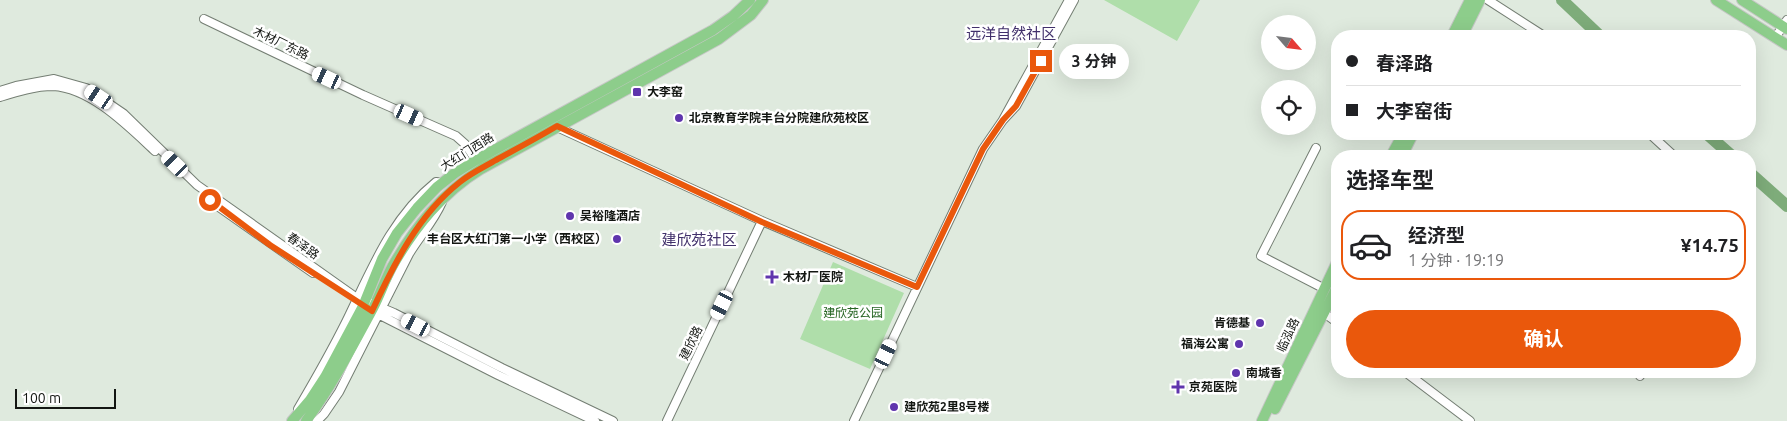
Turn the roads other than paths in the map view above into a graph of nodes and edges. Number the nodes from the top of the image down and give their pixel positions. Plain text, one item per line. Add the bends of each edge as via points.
1 (750, 0) edge
2 (763, 0) edge
3 (1069, 0) edge
4 (1074, 0) edge
5 (1470, 0) edge
6 (1480, 0) edge
7 (1488, 0) edge
8 (1716, 0) edge
9 (1742, 0) edge
10 (204, 18) dead end
11 (1786, 25) edge
12 (1455, 30) edge
13 (1465, 30) edge
14 (1535, 30) edge
15 (1775, 38) junction
16 (1787, 45) edge
17 (0, 91) edge
18 (0, 97) edge
19 (1003, 120) junction
20 (557, 126) junction
21 (1657, 140) edge
22 (1316, 148) dead end
23 (1667, 150) edge
24 (476, 160) junction
25 (762, 222) junction
26 (1331, 273) edge
27 (917, 287) junction
28 (1323, 288) junction
29 (1331, 299) edge
30 (368, 306) junction
31 (1324, 313) junction
32 (1331, 318) edge
33 (1413, 378) edge
34 (291, 421) edge
35 (306, 421) edge
36 (317, 421) edge
37 (595, 421) edge
38 (613, 421) edge
39 (666, 421) edge
40 (854, 421) edge
41 (1262, 421) edge
42 (1268, 421) edge
43 (1470, 421) edge

1 - 24 main road, 大红门西路 via 713,30
2 - 20 main road, 大红门西路 via 751,15 719,39
3 - 19 street
4 - 19 street via 1016,106
5 - 12 main road
6 - 13 main road
7 - 14 street
8 - 15 main road
9 - 11 main road
10 - 24 street, 木材厂东路 via 456,136
11 - 15 street
15 - 16 main road
17 - 30 street, 春泽路 via 54,79 86,88 124,114 197,185
18 - 30 street, 春泽路 via 53,86 84,94 121,119 194,189 270,245
19 - 27 street via 983,149
20 - 25 street
20 - 30 main road, 大红门西路 via 468,177 444,196 409,240
21 - 23 street
22 - 28 street via 1260,256
24 - 30 main road, 大红门西路 via 442,183 393,235
25 - 27 street
25 - 39 street, 建欣路
26 - 28 main road, 临泓路
27 - 40 street
28 - 41 main road, 临泓路
29 - 31 main road, 临泓路
30 - 34 main road, 大红门西路 via 310,400
30 - 35 main road, 大红门西路 via 321,400
30 - 36 street via 339,392
30 - 37 street, 春泽路 via 498,375
30 - 38 street, 春泽路
31 - 32 street
31 - 42 main road, 临泓路
33 - 43 street

